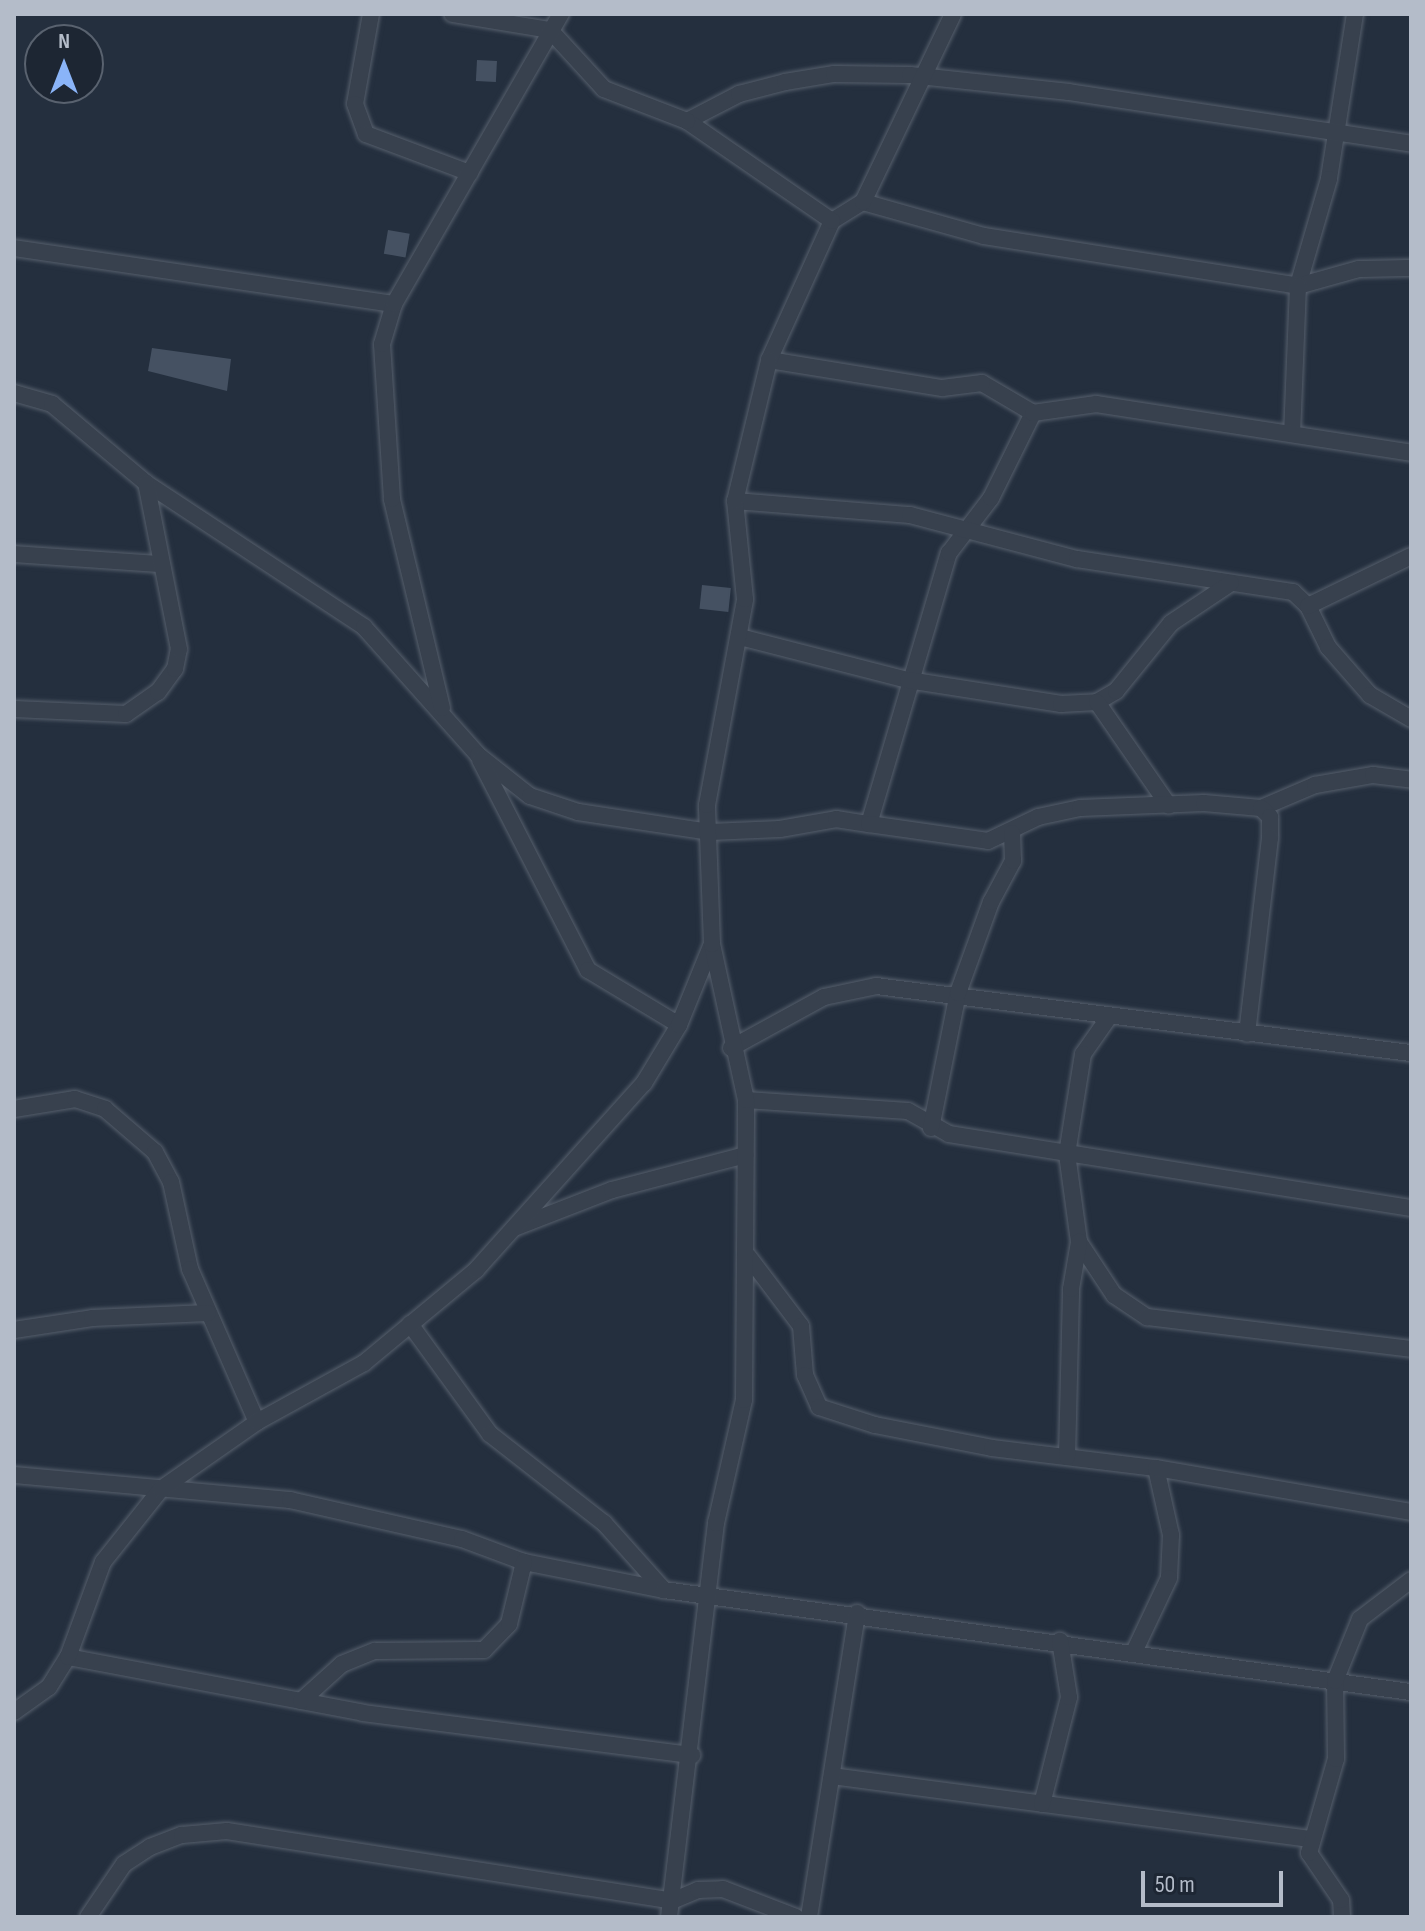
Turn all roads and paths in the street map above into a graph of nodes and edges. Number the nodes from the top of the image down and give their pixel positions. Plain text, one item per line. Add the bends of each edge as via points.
1 (371, 14) edge
2 (452, 14) edge
3 (561, 14) edge
4 (953, 14) edge
5 (1355, 14) edge
6 (550, 30) junction
7 (924, 77) junction
8 (687, 121) junction
9 (1335, 136) junction
10 (1411, 144) edge
11 (470, 173) junction
12 (863, 202) junction
13 (832, 221) junction
14 (14, 248) edge
15 (1411, 268) edge
16 (1298, 286) junction
17 (394, 304) junction
18 (769, 360) junction
19 (14, 393) edge
20 (1033, 413) junction
21 (1292, 434) junction
22 (1411, 453) edge
23 (146, 483) junction
24 (735, 501) junction
25 (961, 531) junction
26 (14, 554) edge
27 (1411, 556) edge
28 (158, 564) junction
29 (1231, 583) junction
30 (1308, 606) junction
31 (740, 637) junction
32 (908, 680) junction
33 (1097, 702) junction
34 (14, 709) edge
35 (443, 713) junction
36 (1411, 719) edge
37 (478, 755) junction
38 (1411, 780) edge
39 (1169, 806) junction
40 (1261, 808) junction
41 (869, 824) junction
42 (710, 832) junction
43 (1012, 833) junction
44 (712, 944) junction
45 (958, 993) junction
46 (1109, 1017) junction
47 (679, 1025) junction
48 (1247, 1034) junction
49 (731, 1048) junction
50 (1411, 1053) edge
51 (746, 1100) junction
52 (14, 1109) edge
53 (931, 1128) junction
54 (1067, 1154) junction
55 (745, 1155) junction
56 (1411, 1208) edge
57 (512, 1229) junction
58 (1079, 1242) junction
59 (748, 1256) junction
60 (208, 1313) junction
61 (410, 1324) junction
62 (14, 1330) edge
63 (1411, 1349) edge
64 (257, 1422) junction
65 (1067, 1457) junction
66 (1156, 1468) junction
67 (14, 1475) edge
68 (161, 1489) junction
69 (1411, 1512) edge
70 (524, 1562) junction
71 (1411, 1580) edge
72 (664, 1590) junction
73 (706, 1591) junction
74 (857, 1613) junction
75 (1060, 1641) junction
76 (1134, 1652) junction
77 (68, 1657) junction
78 (1335, 1681) junction
79 (1411, 1692) edge
80 (301, 1701) junction
81 (14, 1712) edge
82 (692, 1755) junction
83 (832, 1776) junction
84 (1042, 1804) junction
85 (1310, 1839) junction
86 (670, 1909) edge
87 (88, 1917) edge
88 (796, 1917) edge
89 (809, 1917) edge
90 (1342, 1917) edge

1 - 11 street via 355,104 366,134
2 - 6 street
3 - 6 street
4 - 7 street
5 - 9 street
6 - 8 street via 604,89
6 - 11 street
7 - 8 street via 834,74 785,82 739,94
7 - 9 street via 1069,92
7 - 12 street
8 - 13 street
9 - 10 street
9 - 16 street
11 - 17 street
12 - 13 street
12 - 16 street via 984,236
13 - 18 street
14 - 17 street
15 - 16 street via 1359,269
16 - 21 street
17 - 35 street via 382,344 380,383 392,499
18 - 20 street via 942,388 982,383
18 - 24 street
19 - 23 street via 52,404
20 - 21 street via 1096,404
20 - 25 street via 991,498
21 - 22 street
23 - 28 street
23 - 35 street via 364,627
24 - 25 street via 910,515
24 - 31 street via 745,599
25 - 29 street via 1077,559
25 - 32 street
26 - 28 street
27 - 30 street
28 - 34 street via 179,649 175,669 158,692 126,714
29 - 30 street via 1293,592
29 - 33 street via 1171,623 1116,691
30 - 36 street via 1328,647 1370,695
31 - 32 street
31 - 42 street via 712,760
32 - 33 street via 1061,704
32 - 41 street
33 - 39 street
35 - 37 street
37 - 42 street via 530,796 578,812
37 - 47 street via 588,970
38 - 40 street via 1373,775 1315,785
39 - 40 street
39 - 43 street via 1080,808 1038,817
40 - 48 street via 1270,817 1270,838
41 - 42 street via 836,819 780,829
41 - 43 street via 988,841
42 - 44 street
43 - 45 street via 1013,861
44 - 47 street
44 - 49 street
45 - 46 street
45 - 49 street via 876,986 824,997
45 - 53 street
46 - 48 street
46 - 54 street via 1083,1054
47 - 57 street via 644,1083
48 - 50 street
49 - 51 street
51 - 53 street via 908,1111
51 - 55 street
52 - 60 street via 75,1099 136,1131 171,1182 190,1269
53 - 54 street
54 - 56 street
54 - 58 street
55 - 57 street via 612,1190
55 - 59 street
57 - 61 street via 476,1270
58 - 63 street via 1114,1295 1147,1317
58 - 65 street via 1071,1289
59 - 65 street via 801,1326 805,1375 819,1407 875,1425
59 - 73 street via 744,1400
60 - 62 street via 92,1318
60 - 64 street
61 - 64 street via 364,1363
61 - 72 street via 490,1434 595,1514
64 - 68 street
65 - 66 street
66 - 69 street
66 - 76 street via 1171,1535 1169,1578
67 - 68 street
68 - 70 street via 304,1503 462,1539
68 - 77 street via 89,1587
70 - 72 street
70 - 80 street via 509,1624 484,1650 375,1651 342,1664
71 - 78 street via 1360,1619
72 - 73 street
73 - 74 street
73 - 82 street
74 - 75 street
74 - 83 street
75 - 76 street
75 - 84 street via 1069,1697
76 - 78 street
77 - 80 street
77 - 81 street via 49,1687
78 - 79 street
78 - 85 street via 1336,1759
80 - 82 street
82 - 86 street
83 - 84 street
83 - 89 street
84 - 85 street
85 - 90 street via 1309,1853 1341,1900
86 - 87 street via 227,1831 182,1835 150,1847 124,1864
86 - 88 street via 698,1890 723,1889

